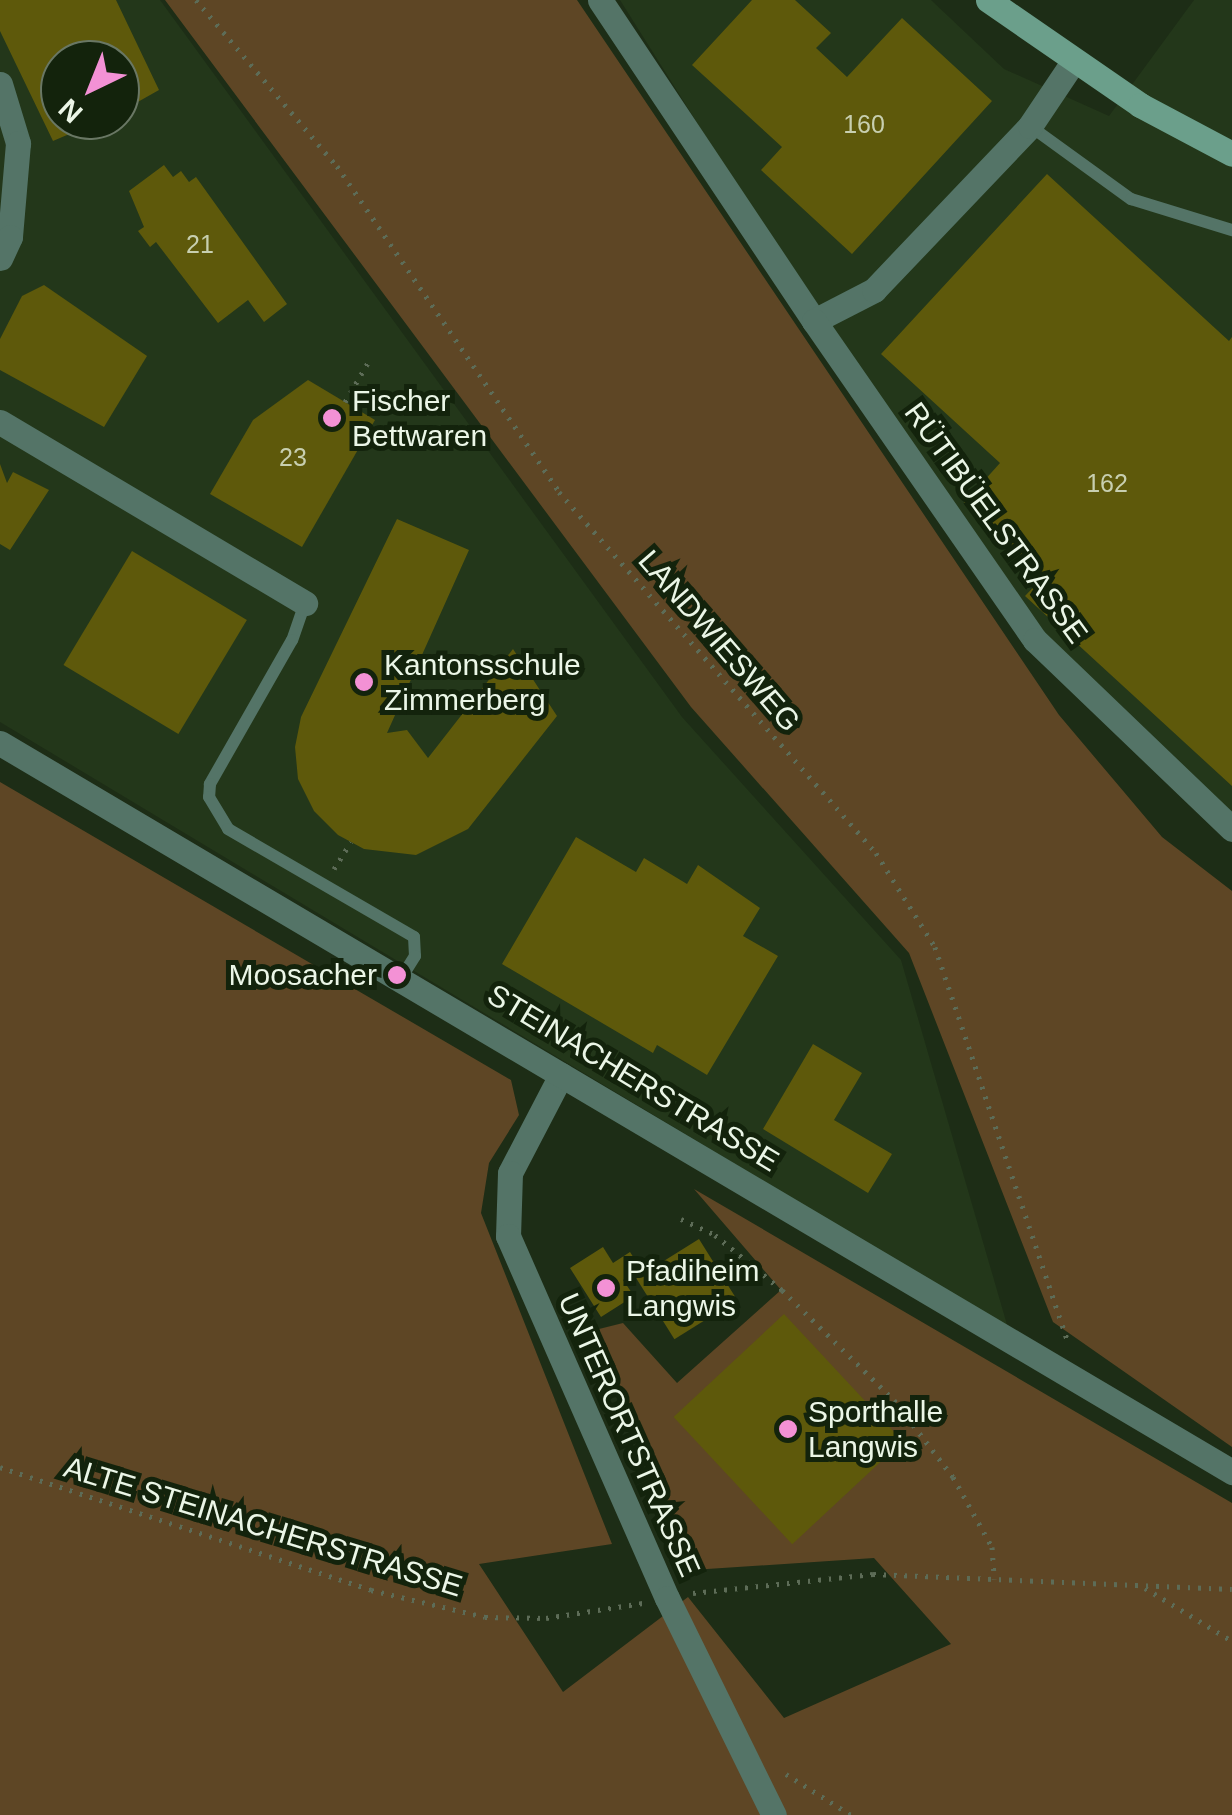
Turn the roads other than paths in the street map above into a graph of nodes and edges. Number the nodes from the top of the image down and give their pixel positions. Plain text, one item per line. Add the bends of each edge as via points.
1 (600, 0) edge
2 (988, 0) edge
3 (1072, 62) junction
4 (0, 84) edge
5 (1030, 126) junction
6 (1232, 154) edge
7 (1232, 230) edge
8 (0, 258) edge
9 (814, 321) junction
10 (0, 422) edge
11 (304, 603) joint
12 (0, 743) edge
13 (1232, 829) edge
14 (401, 978) junction
15 (561, 1074) junction
16 (1232, 1472) edge
17 (774, 1815) edge

1 - 9 street, RÜTIBÜELSTRASSE
2 - 3 main road
3 - 5 street
3 - 6 main road
4 - 8 street via 18,143 10,236
5 - 7 lane via 1130,198
5 - 9 street via 874,290
9 - 13 street, RÜTIBÜELSTRASSE via 1035,640
10 - 11 street
11 - 14 lane via 292,640 208,797 228,828 414,937 415,956
12 - 14 street, STEINACHERSTRASSE
14 - 15 street, STEINACHERSTRASSE
15 - 16 street, STEINACHERSTRASSE
15 - 17 street, UNTERORTSTRASSE via 510,1173 508,1236 667,1598

